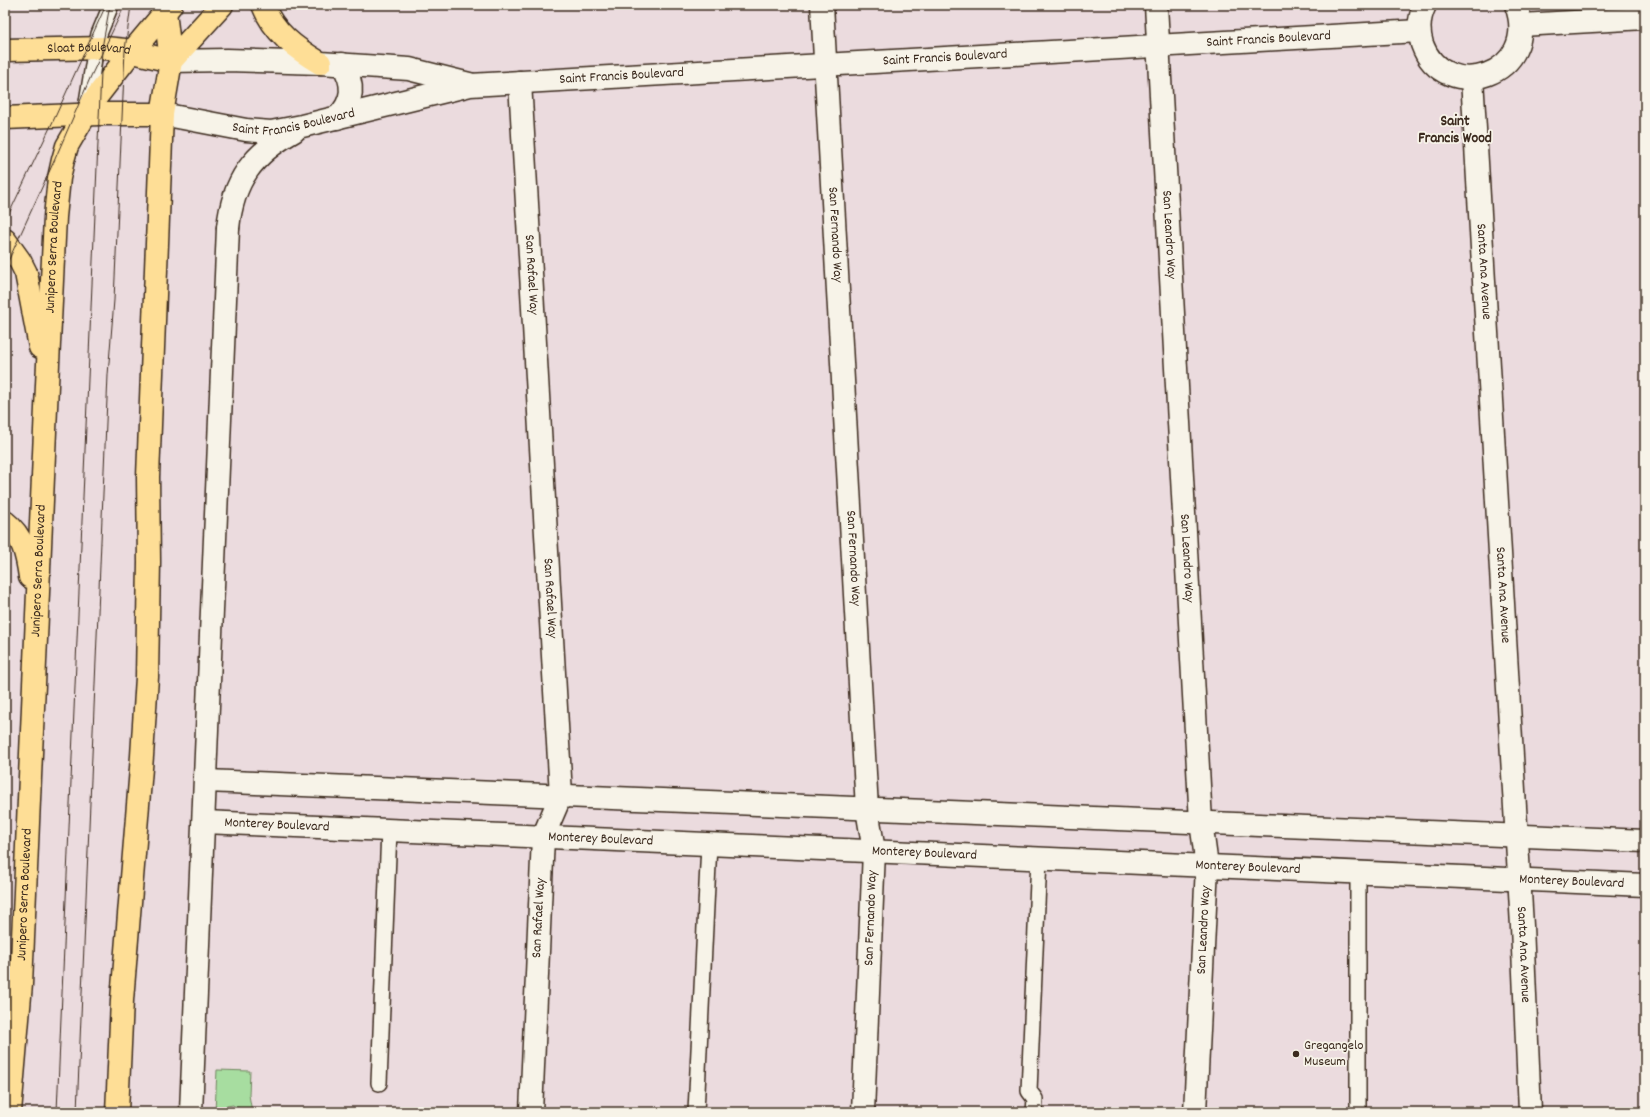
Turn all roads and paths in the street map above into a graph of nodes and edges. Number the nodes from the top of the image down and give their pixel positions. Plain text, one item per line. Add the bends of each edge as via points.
1 (111, 5) edge
2 (222, 5) edge
3 (263, 5) edge
4 (822, 5) edge
5 (1156, 5) edge
6 (1425, 5) edge
7 (167, 7) edge
8 (1518, 15) edge
9 (1645, 18) edge
10 (1419, 31) junction
11 (1158, 45) junction
12 (96, 47) junction
13 (5, 50) edge
14 (132, 52) junction
15 (171, 61) junction
16 (320, 63) junction
17 (342, 64) junction
18 (825, 64) junction
19 (1472, 78) junction
20 (520, 82) junction
21 (470, 85) junction
22 (85, 114) junction
23 (162, 114) junction
24 (5, 118) edge
25 (337, 118) junction
26 (302, 126) junction
27 (5, 240) edge
28 (47, 386) junction
29 (5, 522) edge
30 (37, 621) junction
31 (206, 781) junction
32 (561, 795) junction
33 (867, 808) junction
34 (204, 822) junction
35 (1201, 822) junction
36 (389, 830) junction
37 (1515, 836) junction
38 (543, 837) junction
39 (1645, 841) edge
40 (709, 844) junction
41 (874, 851) junction
42 (1039, 858) junction
43 (1207, 866) junction
44 (1358, 872) junction
45 (1518, 879) junction
46 (1645, 885) edge
47 (379, 1083) dead end
48 (10, 1112) edge
49 (117, 1112) edge
50 (191, 1112) edge
51 (531, 1112) edge
52 (696, 1112) edge
53 (863, 1112) edge
54 (1034, 1112) edge
55 (1195, 1112) edge
56 (1358, 1112) edge
57 (1530, 1112) edge

1 - 12 lane
2 - 15 main road
3 - 16 main road via 280,34
4 - 18 street, San Fernando Way
5 - 11 street, San Leandro Way
6 - 10 street
7 - 14 main road, Junipero Serra Boulevard
7 - 15 main road
8 - 9 street
8 - 19 street via 1518,44 1508,61 1492,73
10 - 11 street, Saint Francis Boulevard
10 - 19 street via 1424,50 1436,65 1453,75
11 - 18 street, Saint Francis Boulevard
11 - 35 street, San Leandro Way
12 - 13 main road, Sloat Boulevard
12 - 14 main road, Sloat Boulevard
12 - 22 lane
14 - 15 main road, Sloat Boulevard
14 - 22 main road, Junipero Serra Boulevard
15 - 16 street, Saint Francis Boulevard
15 - 23 main road
16 - 17 street, Saint Francis Boulevard
17 - 21 street, Saint Francis Boulevard via 409,69
17 - 25 street via 347,72 351,91 350,101
18 - 20 street, Saint Francis Boulevard
18 - 33 street, San Fernando Way
19 - 37 street, Santa Ana Avenue
20 - 21 street, Saint Francis Boulevard
20 - 32 street, San Rafael Way
21 - 25 street, Saint Francis Boulevard
22 - 23 main road
22 - 24 main road
22 - 28 main road, Junipero Serra Boulevard via 67,146 59,178
23 - 26 street, Saint Francis Boulevard via 259,132
23 - 49 main road via 148,477 147,677 122,1000
25 - 26 street, Saint Francis Boulevard
26 - 31 street via 262,153 245,173 233,198 228,228
27 - 28 main road via 20,261 29,284
28 - 30 main road, Junipero Serra Boulevard
29 - 30 main road via 18,535 24,546
30 - 48 main road, Junipero Serra Boulevard via 21,984
31 - 32 street
31 - 34 street
32 - 33 street
32 - 38 street, San Rafael Way
33 - 35 street
33 - 41 street, San Fernando Way
34 - 36 street, Monterey Boulevard
34 - 50 street
35 - 37 street
35 - 43 street, San Leandro Way
36 - 38 street, Monterey Boulevard
36 - 47 lane
37 - 39 street
37 - 45 street, Santa Ana Avenue
38 - 40 street, Monterey Boulevard
38 - 51 street, San Rafael Way
40 - 41 street, Monterey Boulevard
40 - 52 lane
41 - 42 street, Monterey Boulevard
41 - 53 street, San Fernando Way
42 - 43 street, Monterey Boulevard
42 - 54 lane via 1029,1091 1035,1099
43 - 44 street, Monterey Boulevard
43 - 55 street, San Leandro Way
44 - 45 street, Monterey Boulevard
44 - 56 lane
45 - 46 street, Monterey Boulevard
45 - 57 street, Santa Ana Avenue

